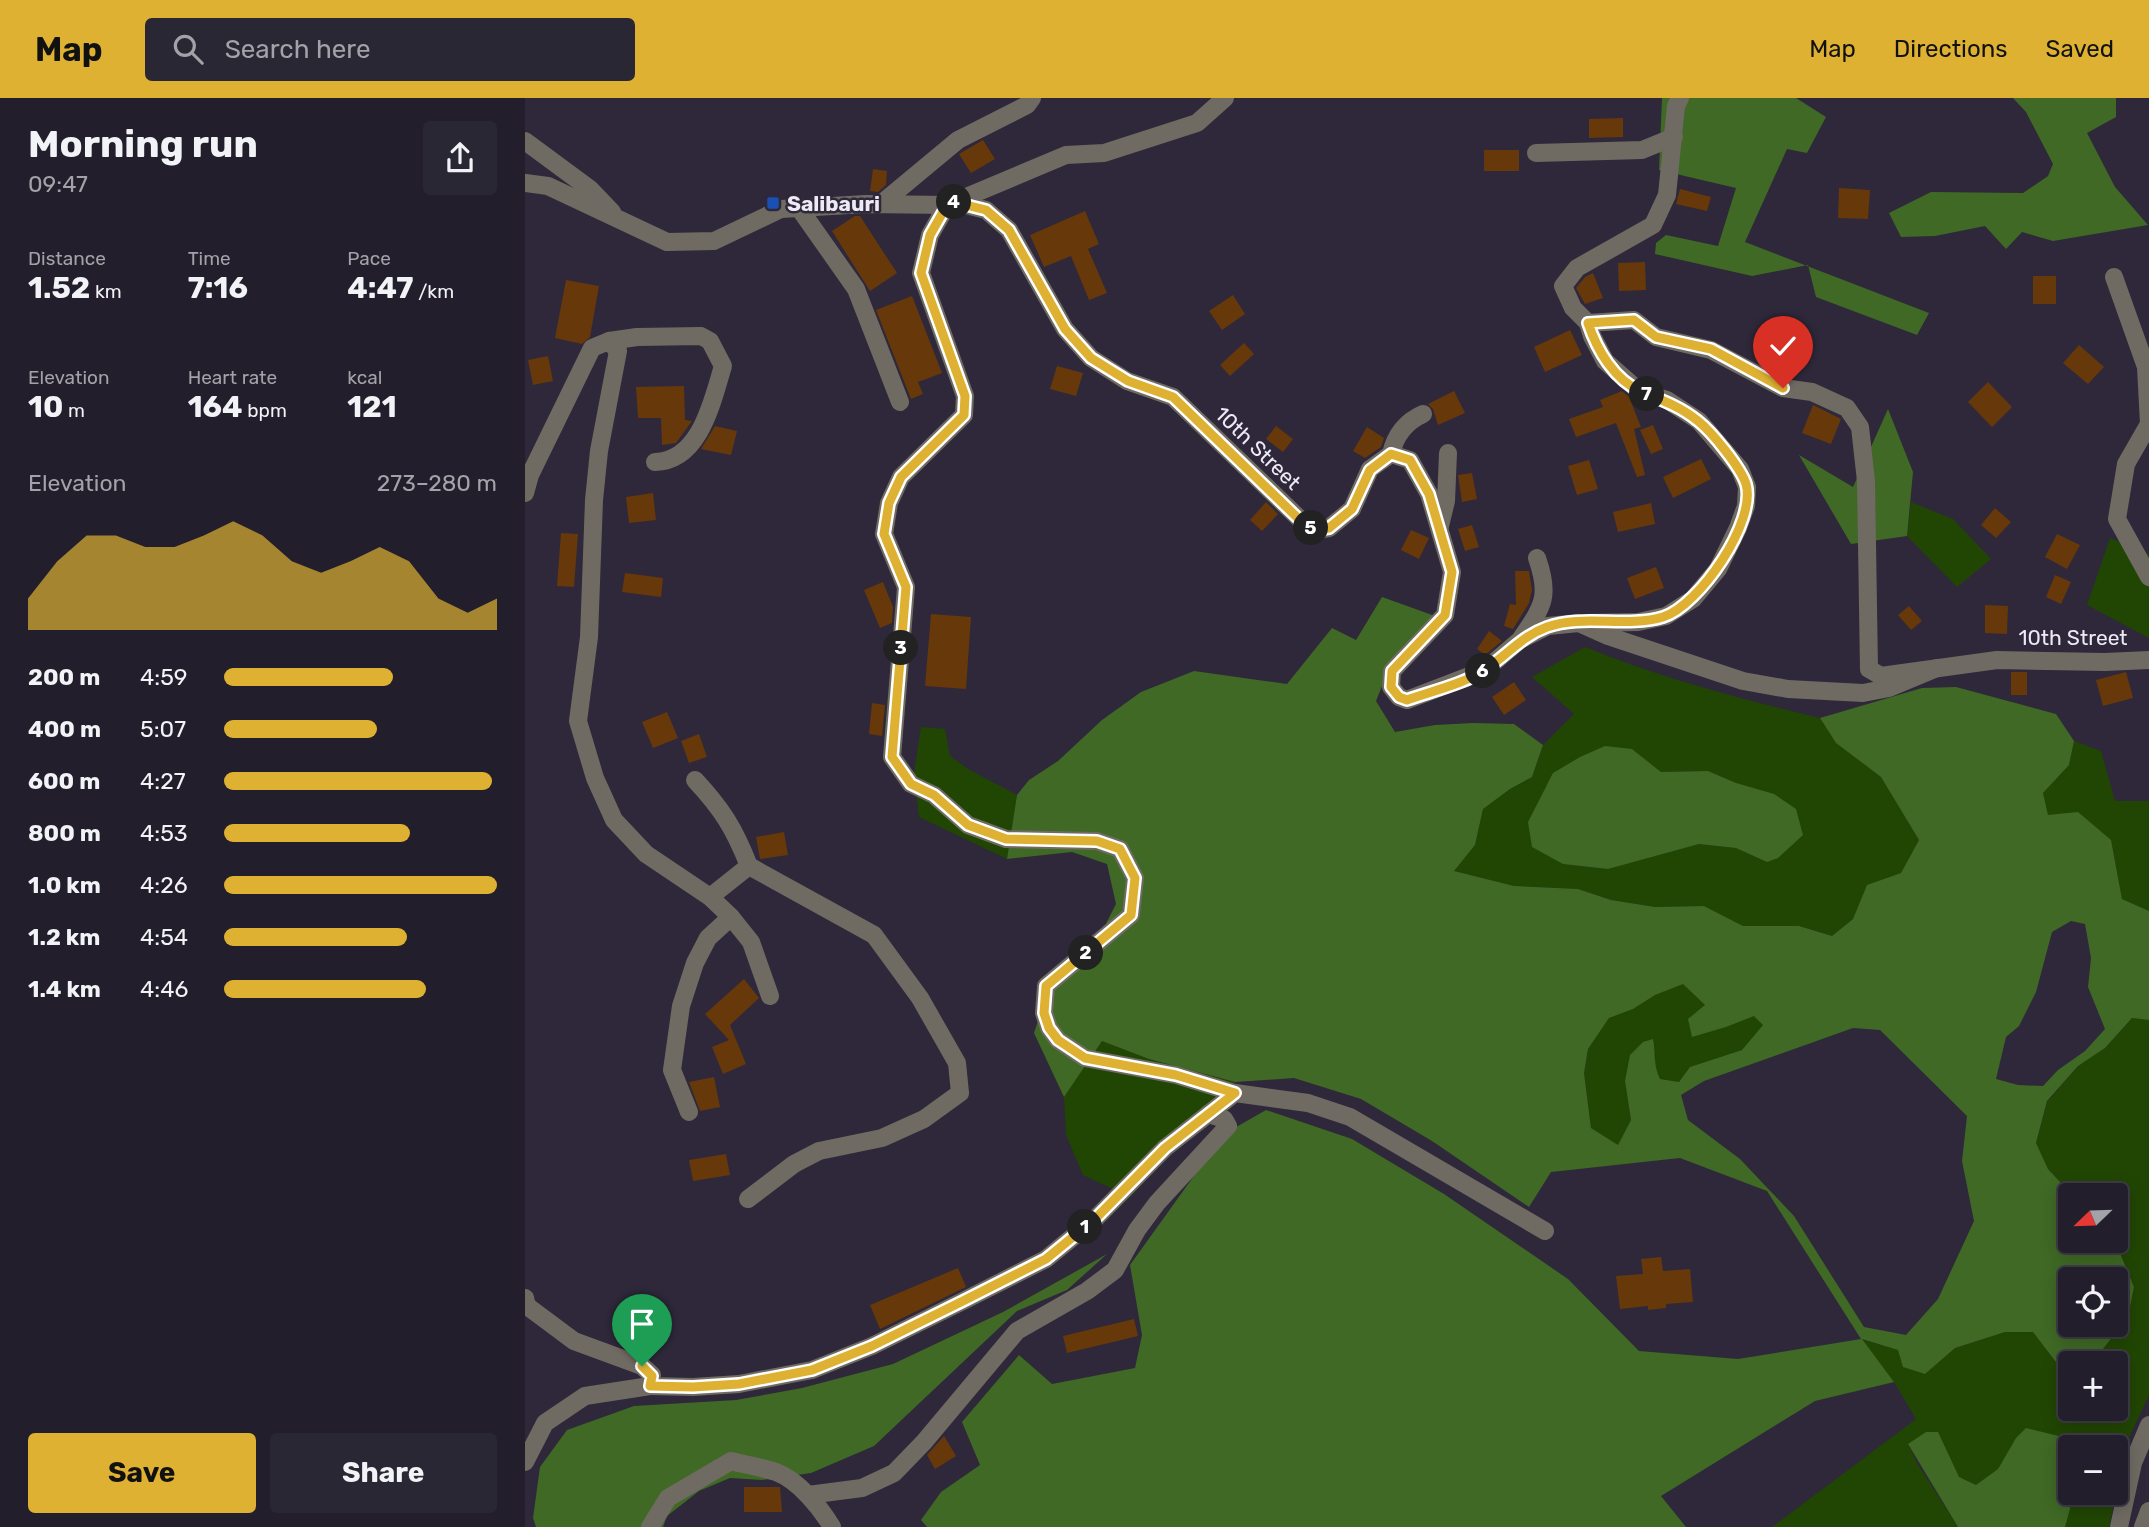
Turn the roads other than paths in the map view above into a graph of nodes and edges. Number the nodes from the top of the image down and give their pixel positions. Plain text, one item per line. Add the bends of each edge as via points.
1 (1032, 98) edge
2 (1225, 98) edge
3 (1680, 98) edge
4 (1674, 137) junction
5 (525, 141) edge
6 (1536, 153) dead end
7 (525, 183) edge
8 (951, 203) junction
9 (881, 204) junction
10 (799, 208) junction
11 (619, 219) junction
12 (2114, 277) dead end
13 (1588, 323) junction
14 (609, 341) junction
15 (900, 402) dead end
16 (1423, 414) dead end
17 (1448, 453) dead end
18 (1391, 454) junction
19 (655, 462) dead end
20 (525, 494) edge
21 (1440, 526) junction
22 (1537, 558) dead end
23 (2149, 577) edge
24 (1579, 623) junction
25 (1520, 640) junction
26 (2149, 660) edge
27 (1937, 668) junction
28 (695, 780) dead end
29 (749, 866) junction
30 (710, 897) junction
31 (731, 917) junction
32 (770, 996) dead end
33 (1235, 1093) junction
34 (689, 1112) dead end
35 (1208, 1114) junction
36 (748, 1199) dead end
37 (1545, 1231) dead end
38 (525, 1298) edge
39 (650, 1386) junction
40 (2149, 1425) edge
41 (525, 1462) edge
42 (808, 1495) junction
43 (2149, 1511) edge
44 (650, 1527) edge
45 (832, 1527) edge
46 (2119, 1527) edge
47 (2143, 1527) edge

1 - 9 street via 1027,106 958,140
2 - 8 street via 1197,123 1104,153 1066,155
3 - 4 street
4 - 6 street via 1642,150
4 - 13 street via 1667,195 1653,225 1577,268 1563,286 1573,308
5 - 11 street via 590,189
7 - 11 street via 548,186
8 - 9 street
8 - 18 street, 10th Street via 986,210 1009,230 1065,329 1091,358 1128,381 1173,397 1306,526 1329,528 1352,509 1370,470
8 - 33 street via 930,235 921,273 966,406 964,415 901,477 889,503 884,534 906,587 892,757 911,784 934,795 968,825 1006,839 1097,841 1120,849 1135,878 1131,915 1046,986 1044,1013 1049,1028 1085,1058 1176,1075
9 - 10 street
10 - 11 street via 781,209 713,241 667,242
10 - 15 street via 856,289
12 - 23 street via 2146,366 2149,424 2126,464 2117,519
13 - 24 street via 1605,361 1639,391 1667,400 1699,421 1740,469 1747,487 1738,528 1718,569 1693,599 1666,616 1639,622
13 - 27 street via 1634,320 1656,337 1711,349 1783,388 1812,392 1847,408 1860,427 1867,481 1869,670 1881,676
14 - 19 street via 701,336 711,341 723,366 697,437 684,454
14 - 20 street via 592,348
14 - 30 street via 618,351 599,451 589,637 578,720 595,778 614,820 646,854
16 - 18 street, 10th Street via 1411,419 1394,439
17 - 21 street
18 - 21 street via 1410,460
21 - 25 street via 1452,572 1445,615 1392,671 1391,687 1407,700 1437,690 1485,670
22 - 25 street via 1546,583 1539,612
24 - 25 street via 1548,626
24 - 27 street via 1743,681 1788,689 1863,693 1889,688
26 - 27 street, 10th Street via 1997,660
28 - 29 street via 720,807
29 - 30 street
29 - 36 street via 874,935 920,998 957,1063 961,1093 924,1119 882,1138 819,1151
30 - 31 street
31 - 32 street via 751,943
31 - 34 street via 708,939 681,1006 672,1070
33 - 35 street
33 - 37 street via 1308,1103 1350,1117
35 - 39 street via 1046,1259 872,1346 812,1370 739,1384
35 - 42 street via 1224,1119 1228,1126 1157,1203 1115,1270 1017,1331 894,1473 862,1488
38 - 39 street via 527,1306 574,1341 642,1366 652,1376
39 - 41 street via 585,1396 545,1423
40 - 46 street via 2133,1463
42 - 44 street via 779,1473 731,1461 668,1498
42 - 45 street
43 - 47 street

